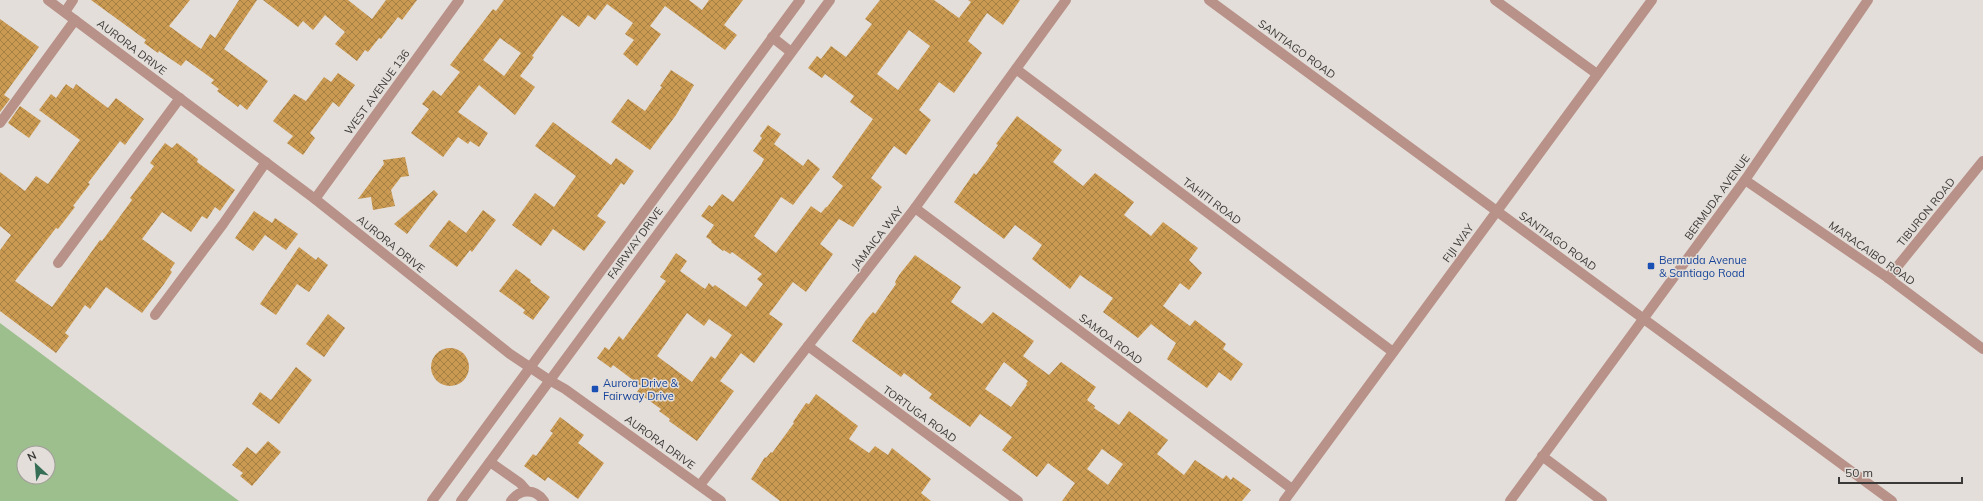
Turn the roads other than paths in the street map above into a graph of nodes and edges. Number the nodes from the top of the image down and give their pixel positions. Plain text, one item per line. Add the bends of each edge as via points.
1 (48, 0) edge
2 (73, 0) edge
3 (459, 0) edge
4 (800, 0) edge
5 (830, 0) edge
6 (1066, 0) edge
7 (1209, 0) edge
8 (1495, 0) edge
9 (1652, 0) edge
10 (1868, 0) edge
11 (65, 12) junction
12 (75, 20) junction
13 (772, 37) junction
14 (791, 52) junction
15 (1016, 69) junction
16 (1597, 74) junction
17 (180, 98) junction
18 (0, 124) edge
19 (1983, 161) edge
20 (266, 162) junction
21 (1745, 180) junction
22 (315, 199) junction
23 (915, 208) junction
24 (1497, 211) junction
25 (58, 263) dead end
26 (1888, 278) junction
27 (155, 315) dead end
28 (1644, 318) junction
29 (808, 346) junction
30 (1983, 349) edge
31 (1393, 352) junction
32 (530, 366) junction
33 (549, 380) junction
34 (1542, 456) junction
35 (490, 462) junction
36 (700, 485) junction
37 (1292, 489) junction
38 (527, 491) junction
39 (432, 501) edge
40 (461, 501) edge
41 (511, 501) edge
42 (544, 501) edge
43 (721, 501) edge
44 (1018, 501) edge
45 (1284, 501) edge
46 (1510, 501) edge
47 (1602, 501) edge
48 (1892, 501) edge

1 - 11 street, AURORA DRIVE
2 - 11 street
3 - 22 street, WEST AVENUE 136
4 - 13 street, FAIRWAY DRIVE
5 - 14 street, FAIRWAY DRIVE
6 - 15 street, JAMAICA WAY
7 - 24 street, SANTIAGO ROAD
8 - 16 street
9 - 16 street, FIJI WAY
10 - 21 street, BERMUDA AVENUE
11 - 12 street, AURORA DRIVE
12 - 17 street, AURORA DRIVE
12 - 18 street
13 - 14 street
13 - 32 street, FAIRWAY DRIVE
14 - 33 street, FAIRWAY DRIVE
15 - 23 street, JAMAICA WAY
15 - 31 street, TAHITI ROAD
16 - 24 street, FIJI WAY
17 - 20 street, AURORA DRIVE
17 - 25 street
19 - 26 street, TIBURON ROAD
20 - 22 street, AURORA DRIVE
20 - 27 street
21 - 26 street, MARACAIBO ROAD
21 - 28 street, BERMUDA AVENUE
22 - 32 street, AURORA DRIVE via 510,354
23 - 29 street, JAMAICA WAY
23 - 37 street, SAMOA ROAD
24 - 28 street, SANTIAGO ROAD
24 - 31 street, FIJI WAY
26 - 30 street, MARACAIBO ROAD
28 - 34 street, BERMUDA AVENUE
28 - 48 street, SANTIAGO ROAD
29 - 36 street, JAMAICA WAY
29 - 44 street, TORTUGA ROAD
31 - 37 street, FIJI WAY
32 - 33 street, AURORA DRIVE
32 - 39 street, FAIRWAY DRIVE
33 - 35 street, FAIRWAY DRIVE
33 - 36 street, AURORA DRIVE via 565,388
34 - 46 street, BERMUDA AVENUE
34 - 47 street
35 - 38 street
35 - 40 street, FAIRWAY DRIVE
36 - 43 street, AURORA DRIVE
37 - 45 street, FIJI WAY
38 - 41 street via 515,495
38 - 42 street via 538,495

